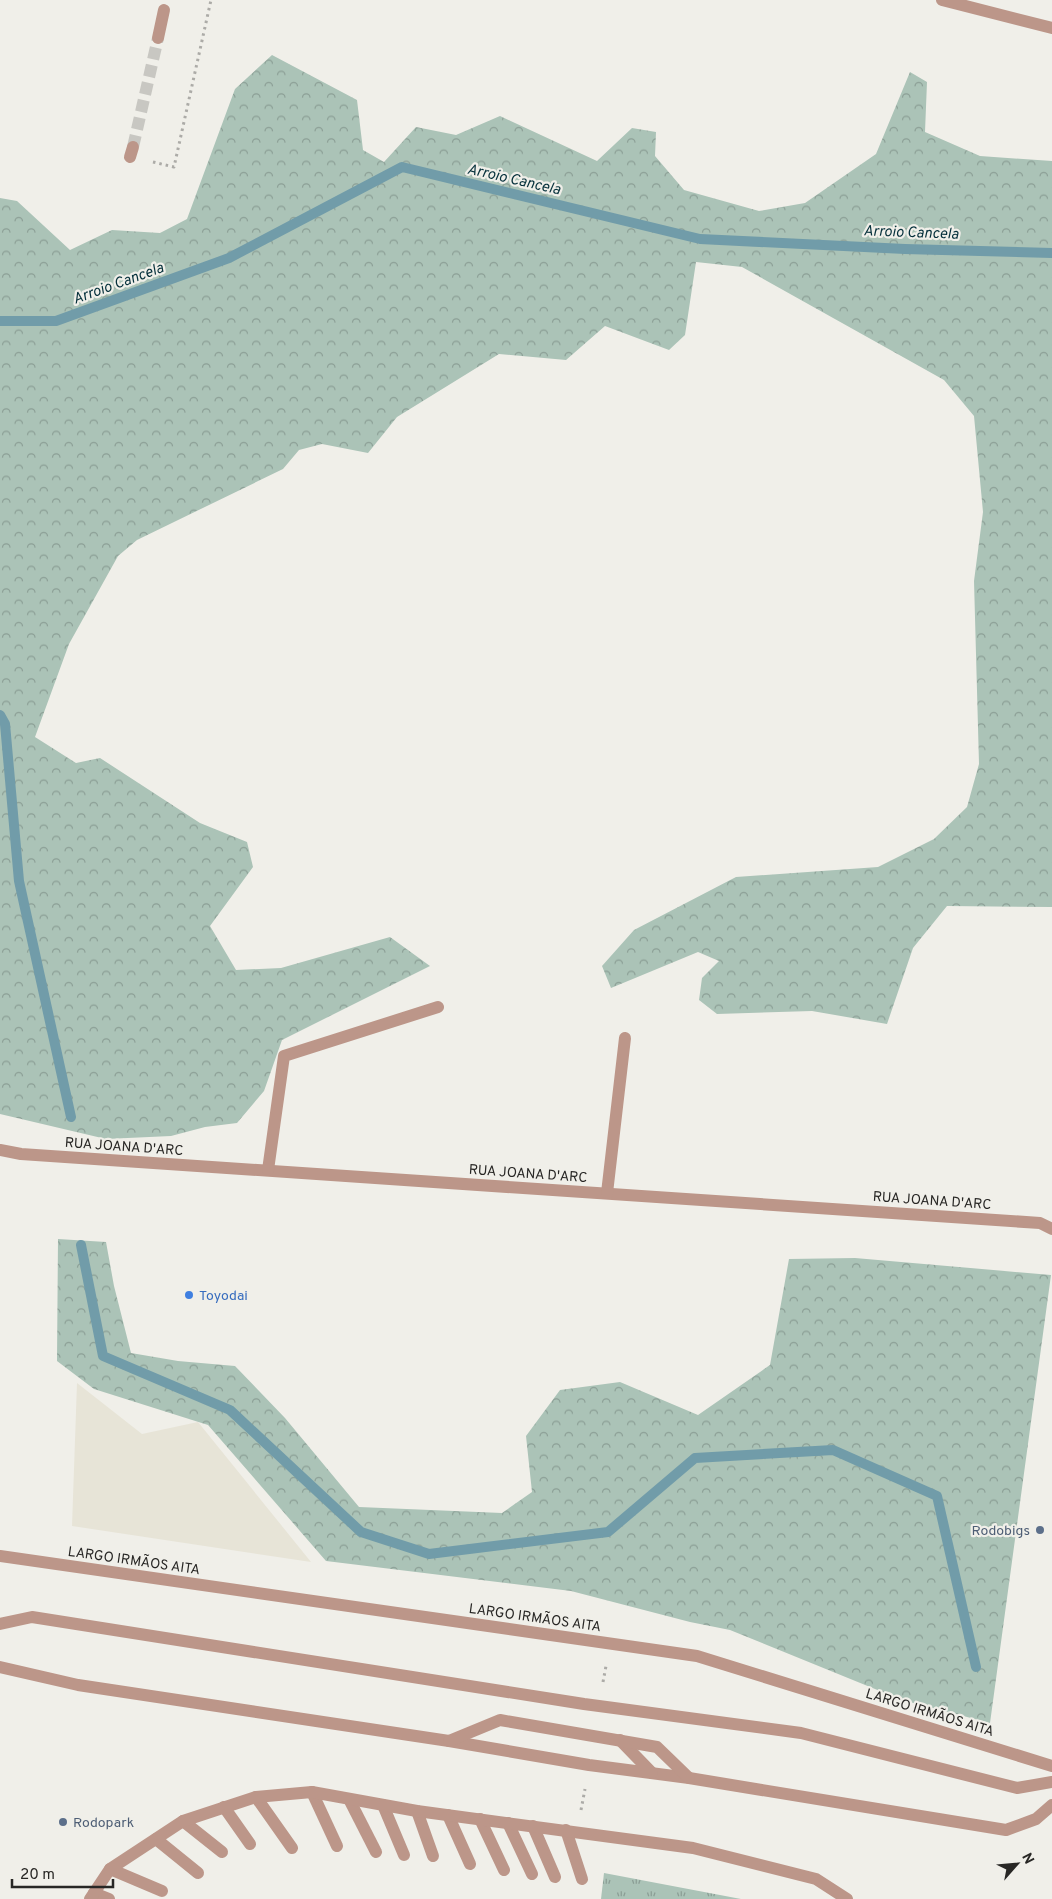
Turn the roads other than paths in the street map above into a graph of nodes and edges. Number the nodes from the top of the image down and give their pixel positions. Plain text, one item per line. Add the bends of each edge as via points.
1 (942, 0) edge
2 (164, 10) dead end
3 (1052, 28) edge
4 (158, 38) tunnel mouth
5 (438, 1007) dead end
6 (624, 1038) dead end
7 (0, 1150) edge
8 (20, 1154) junction
9 (0, 1160) edge
10 (268, 1170) junction
11 (607, 1193) junction
12 (1052, 1230) edge
13 (0, 1556) edge
14 (0, 1624) edge
15 (0, 1666) edge
16 (620, 1740) junction
17 (449, 1741) junction
18 (1052, 1766) edge
19 (652, 1773) junction
20 (689, 1778) junction
21 (1052, 1782) edge
22 (312, 1792) junction
23 (256, 1797) junction
24 (349, 1799) junction
25 (383, 1805) junction
26 (1052, 1805) edge
27 (224, 1807) junction
28 (416, 1811) junction
29 (448, 1815) junction
30 (480, 1820) junction
31 (183, 1821) junction
32 (508, 1823) junction
33 (533, 1826) junction
34 (566, 1830) junction
35 (156, 1839) junction
36 (250, 1844) dead end
37 (337, 1846) dead end
38 (292, 1848) dead end
39 (222, 1852) dead end
40 (376, 1852) dead end
41 (404, 1855) dead end
42 (433, 1856) dead end
43 (470, 1864) dead end
44 (110, 1869) junction
45 (504, 1870) dead end
46 (198, 1872) dead end
47 (532, 1874) dead end
48 (555, 1877) dead end
49 (582, 1879) dead end
50 (162, 1891) dead end
51 (92, 1896) edge
52 (109, 1899) edge
53 (847, 1899) edge

1 - 3 street
2 - 4 street
5 - 10 street via 284,1056
6 - 11 street
7 - 8 street, RUA JOANA D'ARC
8 - 9 street
8 - 10 street, RUA JOANA D'ARC
10 - 11 street, RUA JOANA D'ARC
11 - 12 street, RUA JOANA D'ARC via 1040,1223
13 - 18 street, LARGO IRMÃOS AITA via 697,1656
14 - 21 street via 32,1617 584,1704 801,1733 1017,1788
15 - 17 street via 78,1685
16 - 17 street via 500,1720
16 - 19 street
16 - 20 street via 657,1747
17 - 19 street
19 - 20 street
20 - 26 street via 1006,1830 1036,1819
22 - 23 street
22 - 24 street
22 - 37 street
23 - 27 street
23 - 38 street
24 - 25 street
24 - 40 street
25 - 28 street
25 - 41 street
27 - 31 street
27 - 36 street
28 - 29 street
28 - 42 street
29 - 30 street
29 - 43 street
30 - 32 street
30 - 45 street
31 - 35 street
31 - 39 street
32 - 33 street
32 - 47 street
33 - 34 street
33 - 48 street
34 - 49 street
34 - 53 street via 693,1848 816,1879
35 - 44 street
35 - 46 street
44 - 50 street
44 - 51 street
51 - 52 street

